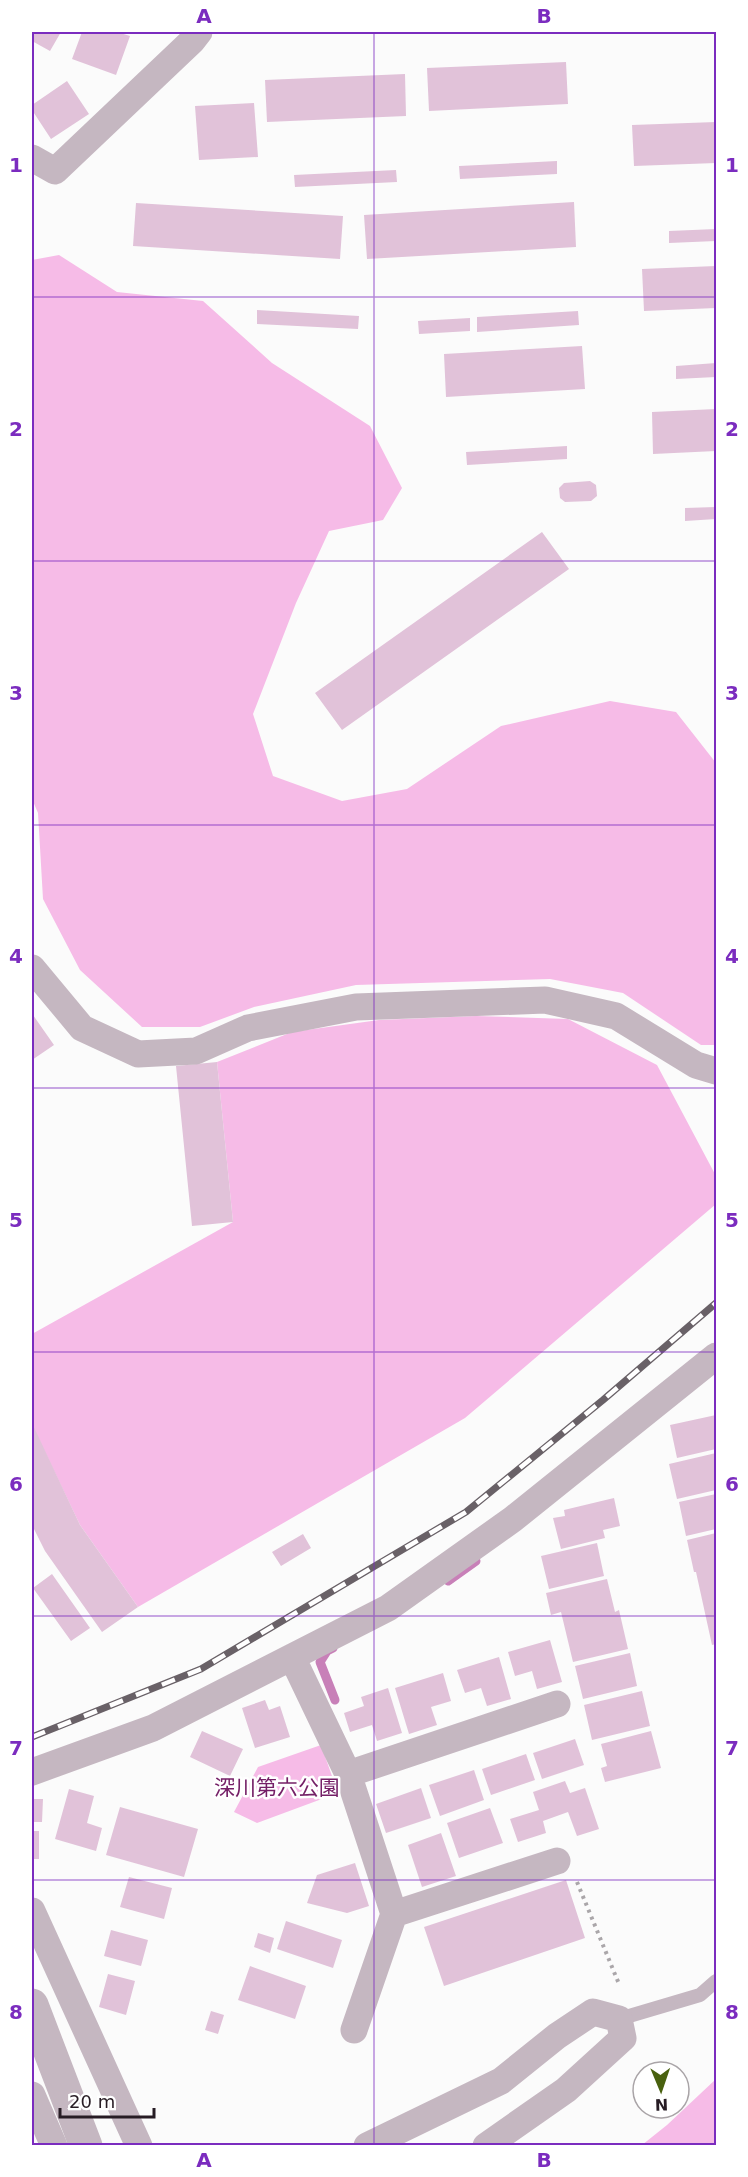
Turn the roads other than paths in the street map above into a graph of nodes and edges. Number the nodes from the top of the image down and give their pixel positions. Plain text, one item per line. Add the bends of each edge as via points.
1 (199, 32) edge
2 (32, 158) edge
3 (32, 968) edge
4 (717, 1071) edge
5 (717, 1356) edge
6 (292, 1657) junction
7 (557, 1704) dead end
8 (32, 1772) edge
9 (348, 1774) junction
10 (557, 1861) dead end
11 (32, 1911) edge
12 (394, 1914) junction
13 (717, 1981) edge
14 (32, 2005) edge
15 (619, 2019) junction
16 (354, 2030) dead end
17 (32, 2095) edge
18 (54, 2145) edge
19 (86, 2145) edge
20 (139, 2145) edge
21 (367, 2145) edge
22 (486, 2145) edge

1 - 2 street via 55,171
3 - 4 street via 82,1028 138,1054 196,1051 248,1028 356,1007 545,1000 616,1016 696,1065
5 - 6 street via 513,1519 388,1608
6 - 8 street via 153,1728
6 - 9 street
7 - 9 street
9 - 12 street
10 - 12 street
11 - 20 street
12 - 16 street
13 - 15 lane via 700,1995
14 - 19 street
15 - 21 street via 593,2012 501,2081
15 - 22 street via 623,2038 566,2090
17 - 18 street

